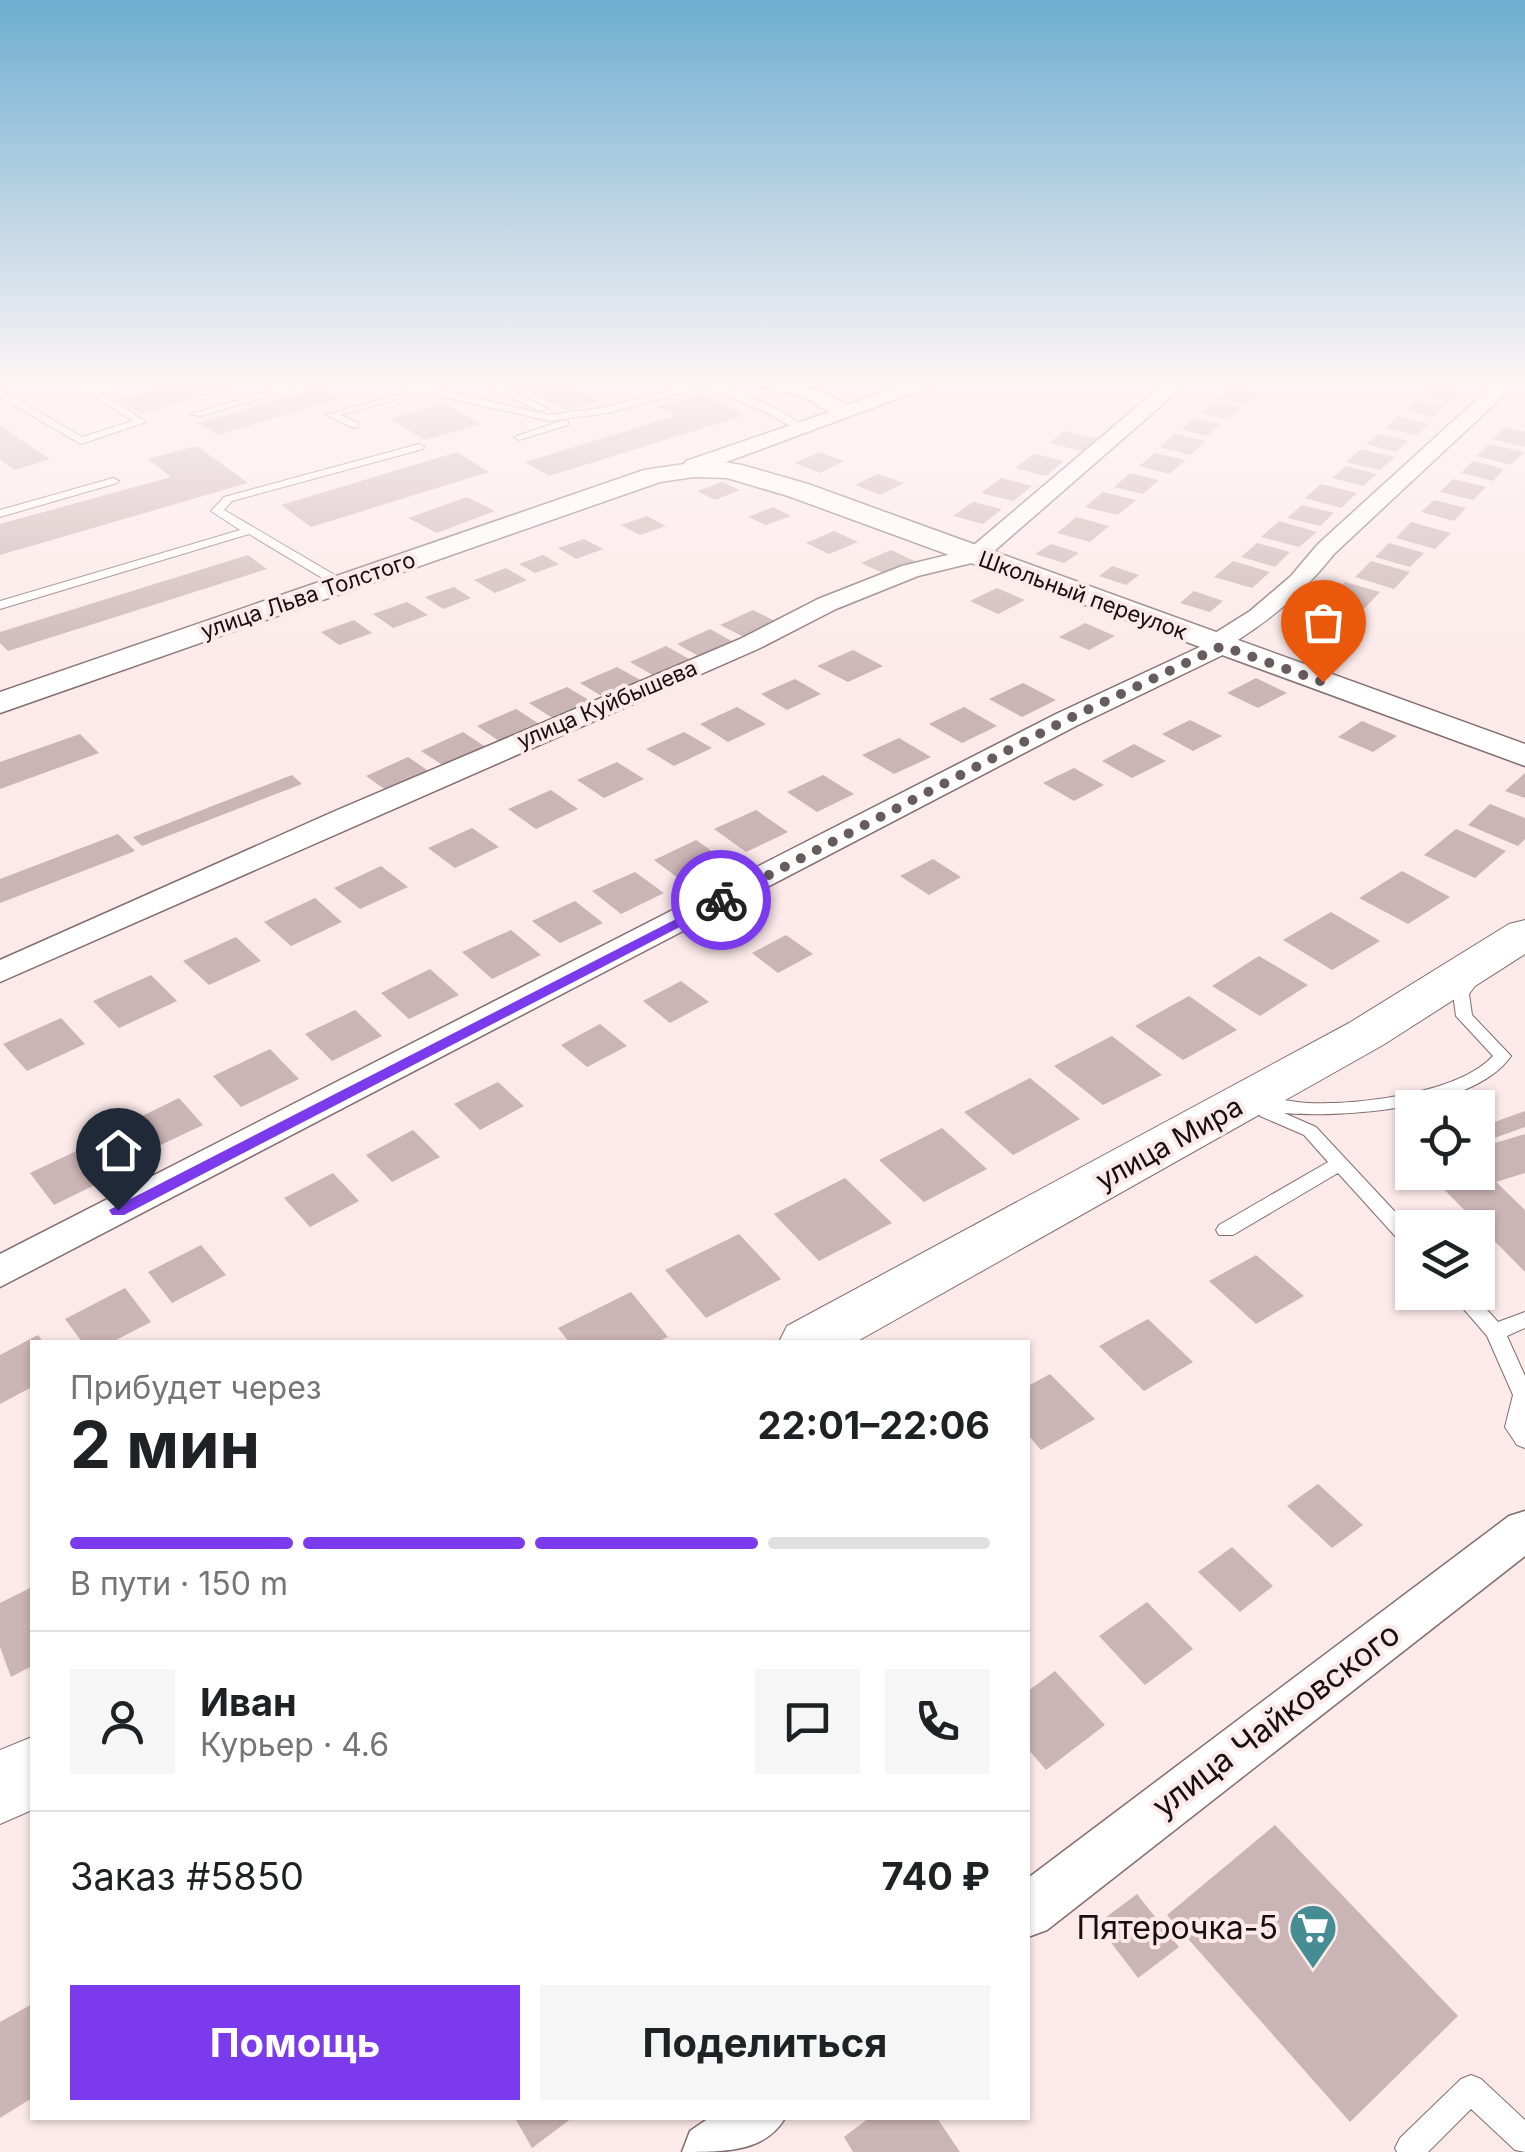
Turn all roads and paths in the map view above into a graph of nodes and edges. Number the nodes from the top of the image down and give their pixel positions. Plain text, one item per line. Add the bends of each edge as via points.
1 (102, 483) edge
2 (285, 483) edge
3 (632, 483) edge
4 (776, 483) edge
5 (1059, 483) edge
6 (1397, 483) edge
7 (0, 514) edge
8 (251, 530) junction
9 (976, 555) junction
10 (341, 584) junction
11 (0, 606) edge
12 (1219, 645) junction
13 (0, 703) edge
14 (1525, 756) edge
15 (1507, 951) edge
16 (0, 972) edge
17 (1243, 1102) junction
18 (1340, 1164) junction
19 (1395, 1224) edge
20 (1226, 1230) dead end
21 (0, 1272) edge
22 (1474, 1310) edge
23 (1525, 1320) edge
24 (1494, 1332) junction
25 (812, 1340) edge
26 (1525, 1439) edge
27 (1525, 1530) edge
28 (30, 1772) edge
29 (0, 1789) edge
30 (1030, 1909) edge
31 (753, 2120) edge
32 (1525, 2140) edge
33 (711, 2152) edge
34 (1413, 2152) edge

1 - 7 lane
2 - 8 lane via 228,499 217,511
3 - 10 street, улица Льва Толстого
4 - 9 street, Школьный переулок
5 - 9 street, улица Куйбышева
6 - 12 street via 1300,581
8 - 10 lane
8 - 11 lane
9 - 12 street, Школьный переулок
9 - 16 street, улица Куйбышева via 910,571 828,604
10 - 13 street, улица Льва Толстого
12 - 14 street, Школьный переулок
12 - 21 street
15 - 17 main road, улица Мира
15 - 17 lane via 1462,994 1464,1016 1502,1056 1488,1072 1416,1100 1352,1112
17 - 18 lane via 1310,1131
17 - 25 main road, улица Мира
18 - 19 lane
18 - 20 lane
22 - 24 lane
23 - 24 lane
24 - 26 lane via 1524,1395 1516,1428
27 - 30 street, улица Чайковского
28 - 29 main road
31 - 33 street
32 - 34 lane via 1471,2088

